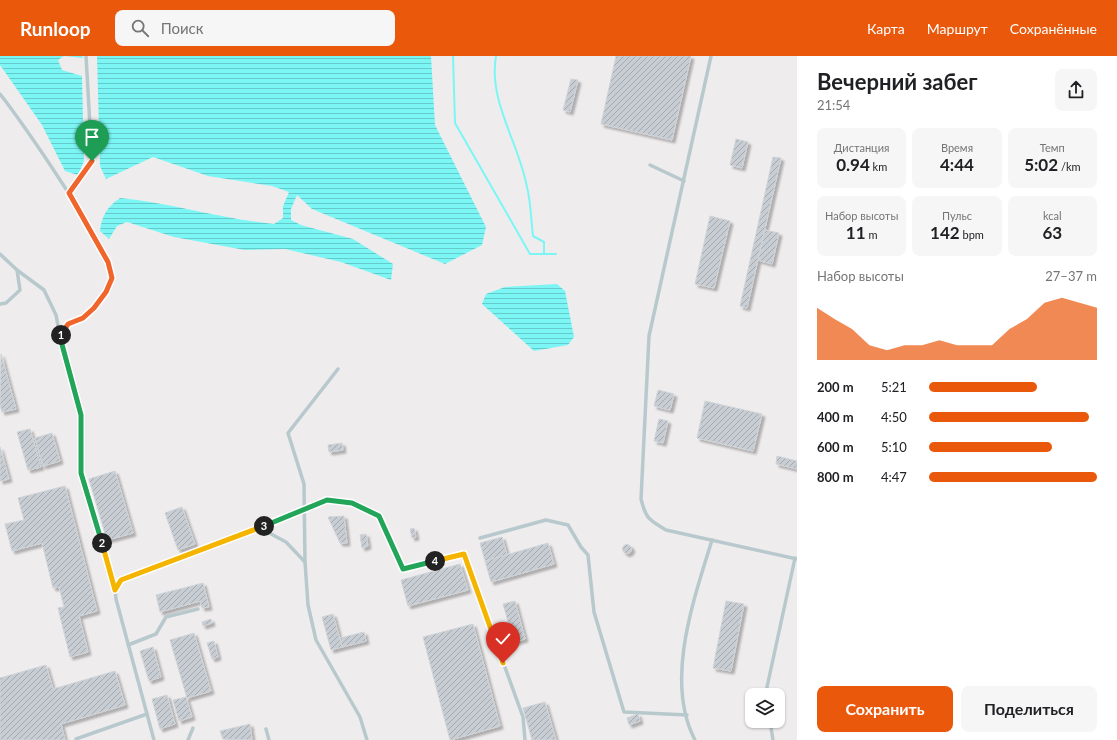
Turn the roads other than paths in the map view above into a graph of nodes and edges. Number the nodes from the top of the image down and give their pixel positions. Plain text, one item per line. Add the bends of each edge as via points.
1 (86, 56) edge
2 (711, 56) edge
3 (0, 94) edge
4 (650, 165) dead end
5 (684, 181) junction
6 (69, 193) junction
7 (0, 254) edge
8 (17, 270) junction
9 (0, 304) edge
10 (60, 337) junction
11 (338, 369) dead end
12 (305, 509) junction
13 (260, 528) junction
14 (480, 538) dead end
15 (712, 540) junction
16 (796, 559) edge
17 (305, 562) junction
18 (115, 590) junction
19 (198, 609) dead end
20 (128, 645) junction
21 (766, 688) edge
22 (147, 714) junction
23 (687, 715) junction
24 (193, 728) dead end
25 (771, 728) edge
26 (266, 729) dead end
27 (76, 739) edge
28 (154, 740) edge
29 (188, 740) edge
30 (269, 740) edge
31 (367, 740) edge
32 (525, 740) edge
33 (695, 740) edge
34 (773, 740) edge

1 - 6 lane via 92,161
2 - 5 lane
3 - 6 lane
4 - 5 lane
5 - 15 lane via 649,336 641,499 649,520 666,530
6 - 10 lane via 108,262 112,278 106,292 94,308 83,318 68,324
7 - 8 lane
8 - 9 lane via 20,290 6,303
8 - 10 lane via 44,290 56,314
10 - 18 lane via 81,415 81,473
11 - 12 lane via 288,434 304,484
12 - 13 lane
12 - 17 lane
12 - 32 lane via 327,500 352,503 379,516 403,569 464,554 523,717
13 - 17 lane via 286,542
13 - 18 lane via 121,580
14 - 23 lane via 546,520 568,525 588,555 594,612 624,712
15 - 16 lane
15 - 23 lane via 697,589 682,656 682,690
16 - 21 lane
17 - 31 lane via 308,605 316,640 360,717
18 - 20 lane
19 - 20 lane via 166,617 156,634
20 - 22 lane
22 - 27 lane
22 - 28 lane
23 - 33 lane
24 - 29 lane
25 - 34 lane
26 - 30 lane

